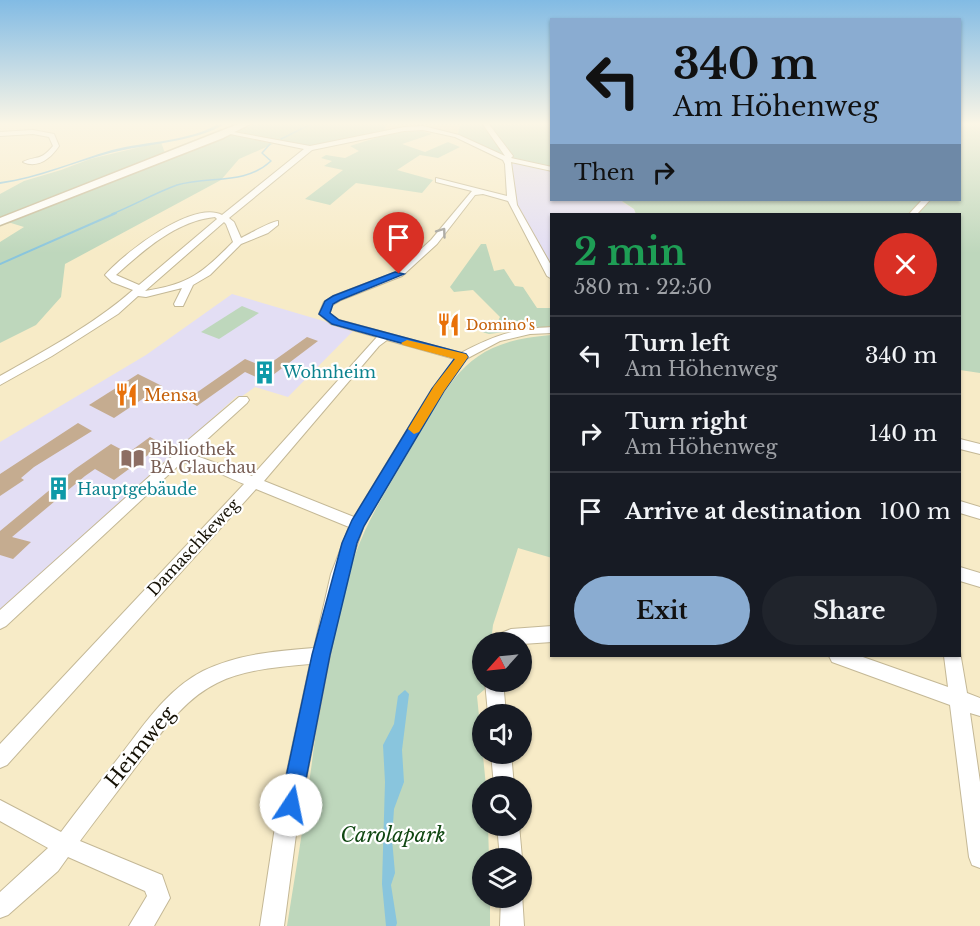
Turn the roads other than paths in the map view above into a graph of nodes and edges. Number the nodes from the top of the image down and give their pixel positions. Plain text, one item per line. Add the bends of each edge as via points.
1 (143, 166) edge
2 (288, 166) edge
3 (509, 166) edge
4 (439, 180) dead end
5 (482, 192) junction
6 (511, 199) junction
7 (925, 201) edge
8 (914, 213) edge
9 (224, 218) junction
10 (0, 222) edge
11 (275, 223) dead end
12 (238, 242) junction
13 (550, 272) edge
14 (189, 283) junction
15 (138, 291) junction
16 (179, 304) dead end
17 (550, 330) edge
18 (385, 336) junction
19 (462, 357) junction
20 (0, 381) edge
21 (243, 400) dead end
22 (961, 444) edge
23 (980, 449) edge
24 (183, 457) junction
25 (254, 483) junction
26 (961, 507) edge
27 (980, 513) edge
28 (357, 524) junction
29 (961, 574) edge
30 (980, 580) edge
31 (0, 621) edge
32 (550, 634) edge
33 (532, 635) edge
34 (321, 655) junction
35 (841, 657) edge
36 (953, 657) edge
37 (959, 699) junction
38 (980, 706) edge
39 (0, 758) edge
40 (0, 810) edge
41 (64, 845) junction
42 (980, 856) edge
43 (0, 907) edge
44 (512, 908) edge
45 (141, 926) edge
46 (272, 926) edge
47 (512, 926) edge

1 - 10 main road
2 - 9 street
3 - 6 street
4 - 5 street
5 - 6 street
18 -> 5 street via 335,322 324,314 328,303 399,274 434,242 473,193
6 - 13 street
7 - 8 street
9 - 12 street via 232,225
9 - 15 street
9 - 15 street via 204,213 182,222 110,275
11 - 12 street
12 - 14 street via 207,273
14 - 15 street via 146,294
14 - 16 street
15 - 20 street via 114,312
17 - 19 street via 497,338
18 - 19 street
18 - 25 street, Damaschkeweg
19 - 28 street via 438,389
21 - 24 street via 185,450
22 - 23 street
24 - 25 street
24 - 31 street
25 - 28 street
25 - 39 street, Damaschkeweg
26 - 27 street
28 - 34 street via 339,574
29 - 30 street
32 - 33 street
34 - 41 street, Heimweg via 246,664 210,677 188,693 169,708
34 - 46 street via 286,826
35 - 37 street
36 - 37 street
37 - 38 street
37 - 42 street
40 - 41 street
41 - 43 street, Heimweg via 50,863
41 - 45 street via 154,883 159,898
44 - 47 street

